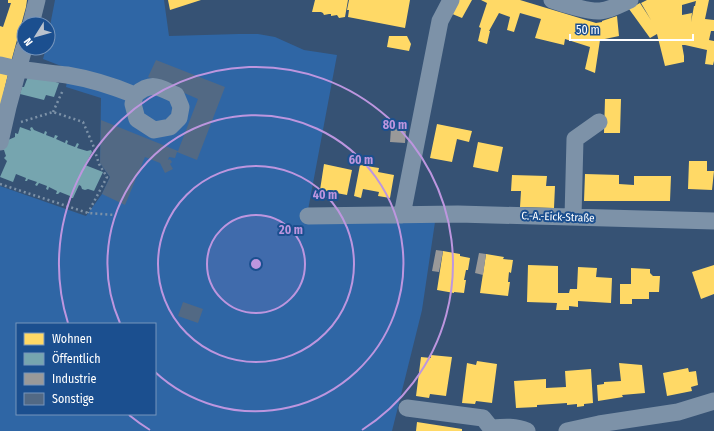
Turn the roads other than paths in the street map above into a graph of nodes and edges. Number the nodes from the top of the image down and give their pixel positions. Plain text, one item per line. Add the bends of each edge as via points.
1 (37, 0) edge
2 (451, 0) edge
3 (552, 0) edge
4 (630, 0) edge
5 (33, 16) edge
6 (22, 56) edge
7 (0, 65) edge
8 (18, 70) junction
9 (135, 95) dead end
10 (599, 122) dead end
11 (0, 142) edge
12 (402, 215) junction
13 (308, 216) dead end
14 (573, 217) junction
15 (714, 221) edge
16 (714, 401) edge
17 (407, 408) dead end
18 (491, 429) edge
19 (527, 431) edge
20 (567, 431) edge

1 - 5 street
2 - 12 street via 440,21
3 - 4 street via 600,11
6 - 8 street
7 - 8 street
8 - 9 street via 68,75 104,83
8 - 11 street
10 - 14 street via 575,139
12 - 13 street, C.-A.-Eick-Straße
12 - 14 street, C.-A.-Eick-Straße
14 - 15 street, C.-A.-Eick-Straße
16 - 20 street via 678,412
17 - 18 street via 483,418
18 - 19 street via 519,428

